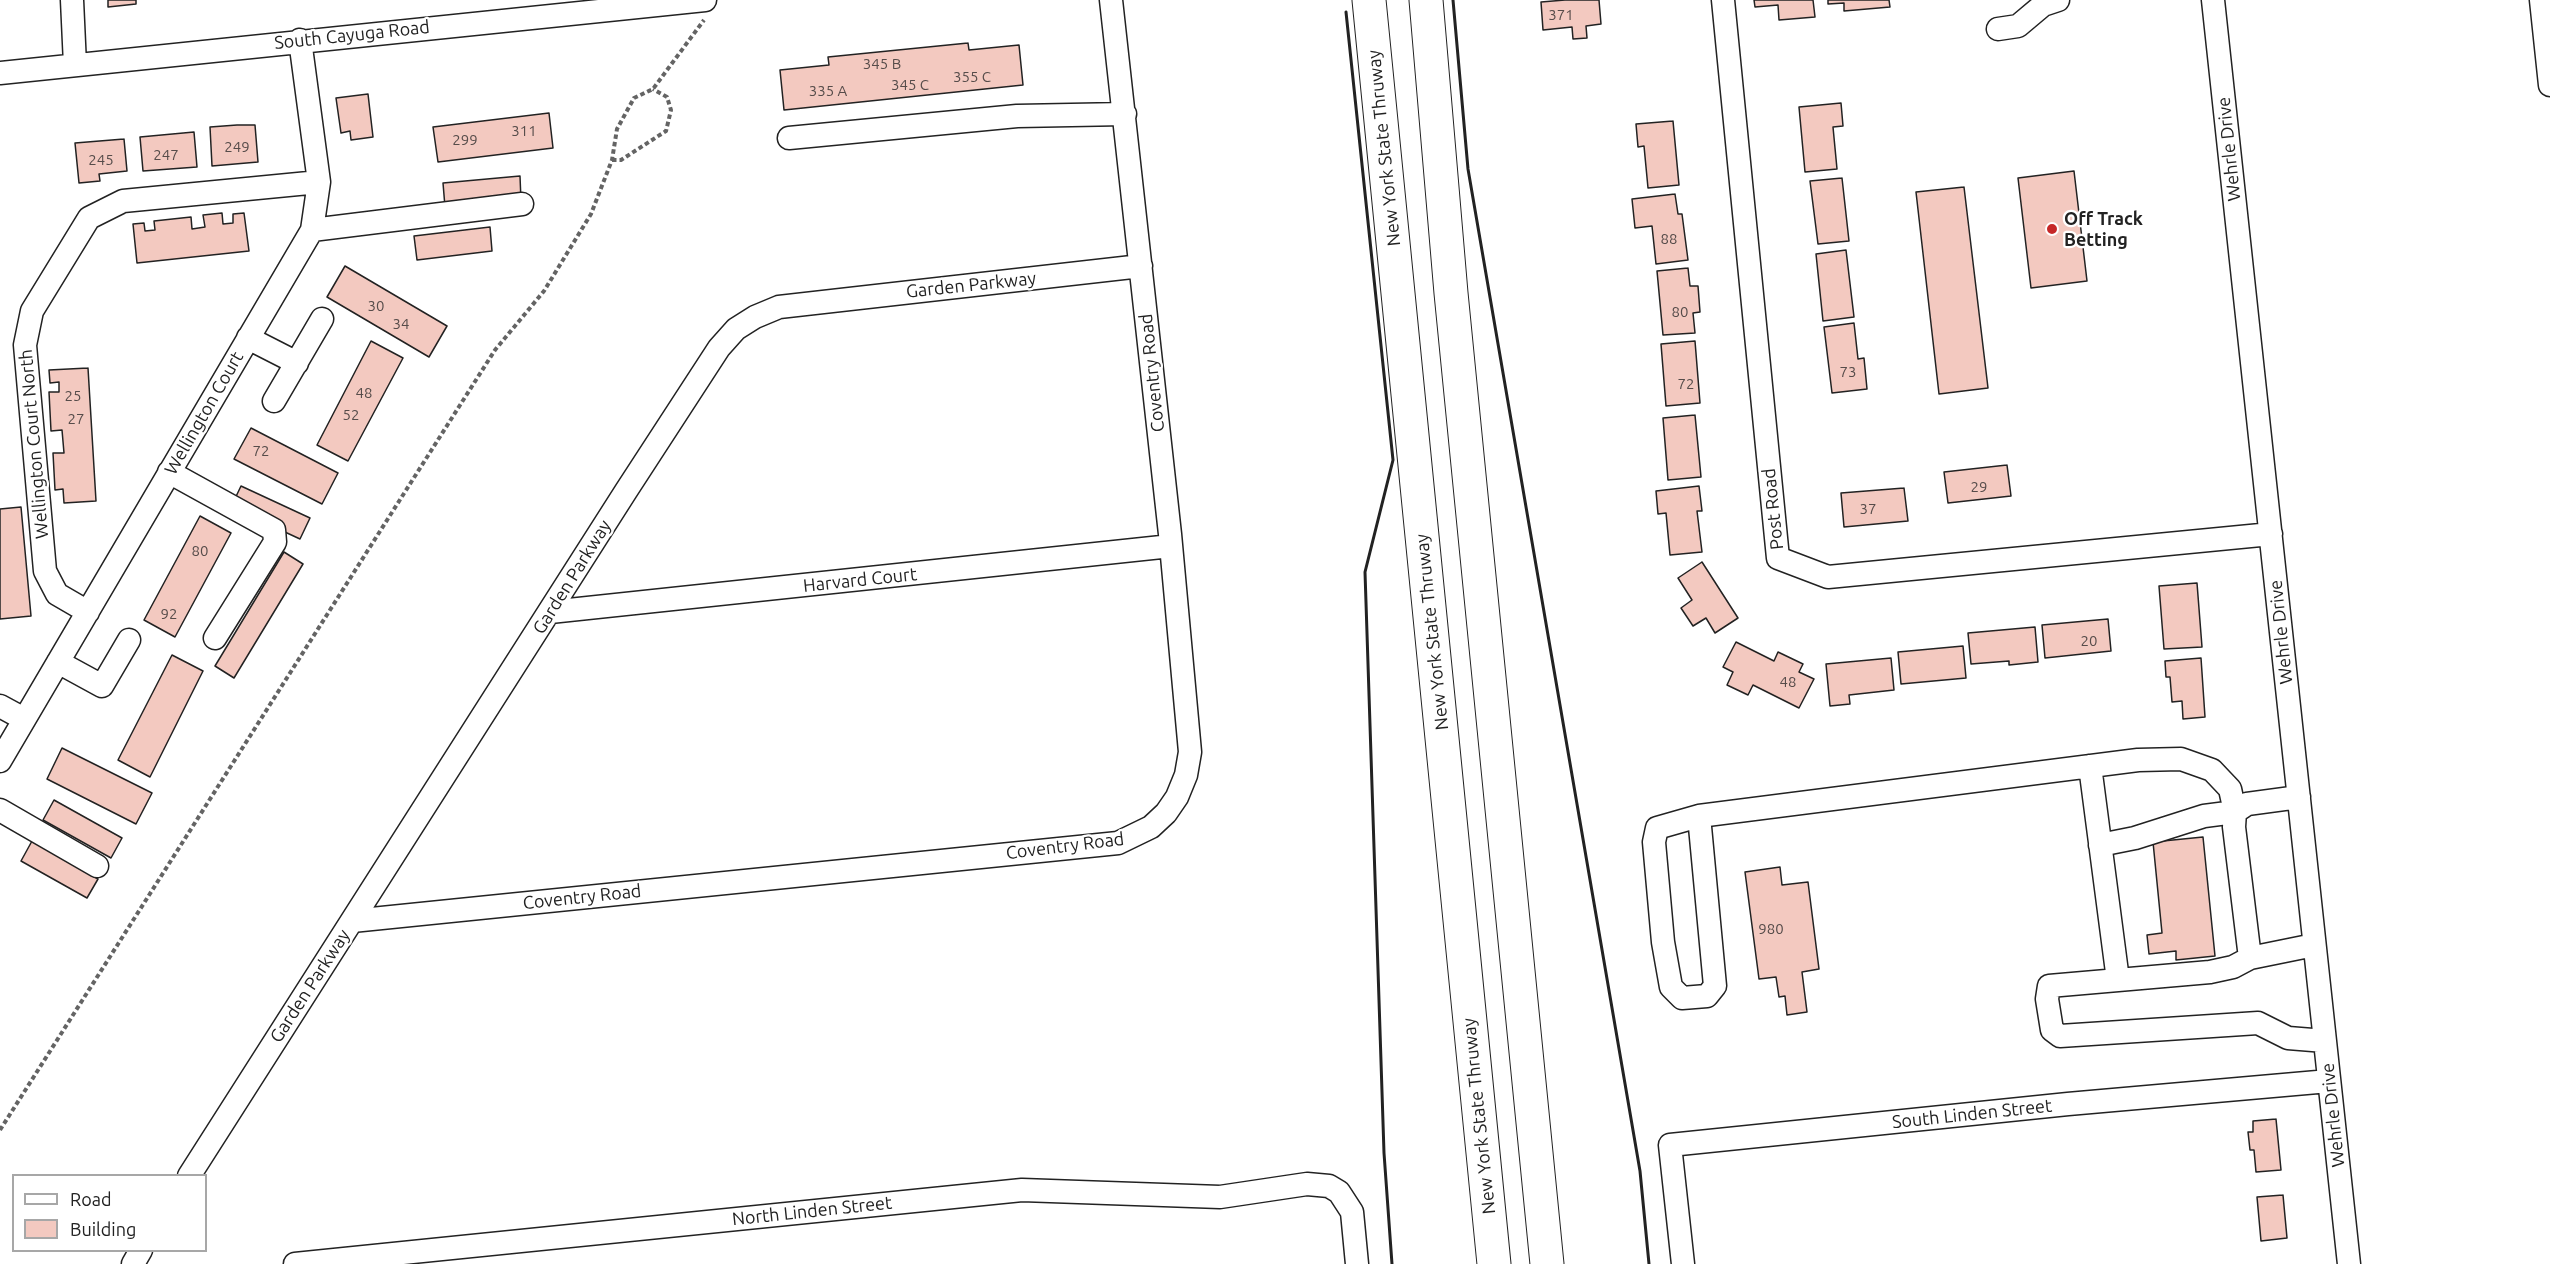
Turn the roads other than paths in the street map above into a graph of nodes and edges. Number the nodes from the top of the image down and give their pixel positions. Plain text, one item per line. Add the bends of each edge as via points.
1 (72, 0) edge
2 (1111, 0) edge
3 (1369, 0) edge
4 (1426, 0) edge
5 (1723, 0) edge
6 (2058, 0) edge
7 (2214, 0) edge
8 (2541, 0) edge
9 (705, 9) edge
10 (1998, 29) dead end
11 (300, 40) junction
12 (75, 65) junction
13 (0, 73) edge
14 (2550, 85) edge
15 (1125, 114) junction
16 (789, 138) dead end
17 (319, 182) junction
18 (522, 204) dead end
19 (312, 230) junction
20 (1141, 267) junction
21 (322, 319) dead end
22 (248, 338) junction
23 (297, 363) junction
24 (274, 401) dead end
25 (170, 472) junction
26 (2271, 534) junction
27 (1171, 546) junction
28 (88, 612) junction
29 (550, 612) junction
30 (215, 638) dead end
31 (129, 640) dead end
32 (58, 662) junction
33 (0, 706) edge
34 (24, 719) junction
35 (0, 761) edge
36 (2090, 766) junction
37 (2299, 797) junction
38 (0, 810) edge
39 (2235, 812) junction
40 (1699, 816) junction
41 (2100, 845) junction
42 (97, 866) dead end
43 (352, 921) junction
44 (2314, 945) junction
45 (2250, 958) junction
46 (2118, 980) junction
47 (2325, 1041) junction
48 (2329, 1081) junction
49 (190, 1174) edge
50 (295, 1264) edge
51 (1358, 1264) edge
52 (1494, 1264) edge
53 (1547, 1264) edge
54 (1683, 1264) edge
55 (2349, 1264) edge

1 - 12 street
2 - 15 street, Coventry Road
3 - 52 highway, New York State Thruway
4 - 53 highway via 1451,293
5 - 26 street, Post Road via 1778,558 1828,577
6 - 10 street via 2043,5 2018,26
7 - 26 street, Wehrle Drive
8 - 14 street
9 - 11 street, South Cayuga Road
11 - 12 street, South Cayuga Road
11 - 17 street, Wellington Court
12 - 13 street, South Cayuga Road
15 - 16 street via 1017,116
15 - 20 street, Coventry Road
17 - 19 street, Wellington Court
17 - 28 street, Wellington Court North via 123,201 89,218 32,311 25,345 45,572 57,594
18 - 19 street
19 - 22 street, Wellington Court
20 - 27 street, Coventry Road
20 - 29 street, Garden Parkway via 800,304 778,307 755,317 736,329 719,348
21 - 23 street
22 - 23 street
22 - 25 street, Wellington Court
23 - 24 street
25 - 28 street, Wellington Court
25 - 30 street via 274,530 275,542
26 - 37 street, Wehrle Drive
27 - 29 street, Harvard Court
27 - 43 street, Coventry Road via 1190,752 1177,797 1151,827 1133,837 1118,843
28 - 32 street, Wellington Court
29 - 43 street, Garden Parkway
31 - 32 street via 102,686
32 - 34 street, Wellington Court
33 - 34 street
34 - 35 street, Wellington Court
36 - 39 street via 2181,759 2212,770 2229,789
36 - 40 street
36 - 41 street
37 - 39 street via 2247,804
37 - 44 street, Wehrle Drive
38 - 42 street
39 - 41 street via 2204,816
39 - 45 street
40 - 40 street via 1657,828 1654,842 1671,987 1682,998 1707,996 1715,986
41 - 46 street
43 - 49 street, Garden Parkway
44 - 45 street
44 - 47 street, Wehrle Drive
45 - 46 street via 2233,968 2210,972
46 - 47 street via 2049,986 2052,1030 2060,1036 2258,1023 2288,1038
47 - 48 street, Wehrle Drive
48 - 54 street, South Linden Street via 1670,1145
48 - 55 street, Wehrle Drive
50 - 51 street, North Linden Street via 1022,1190 1220,1197 1307,1184 1329,1185 1339,1192 1352,1212

